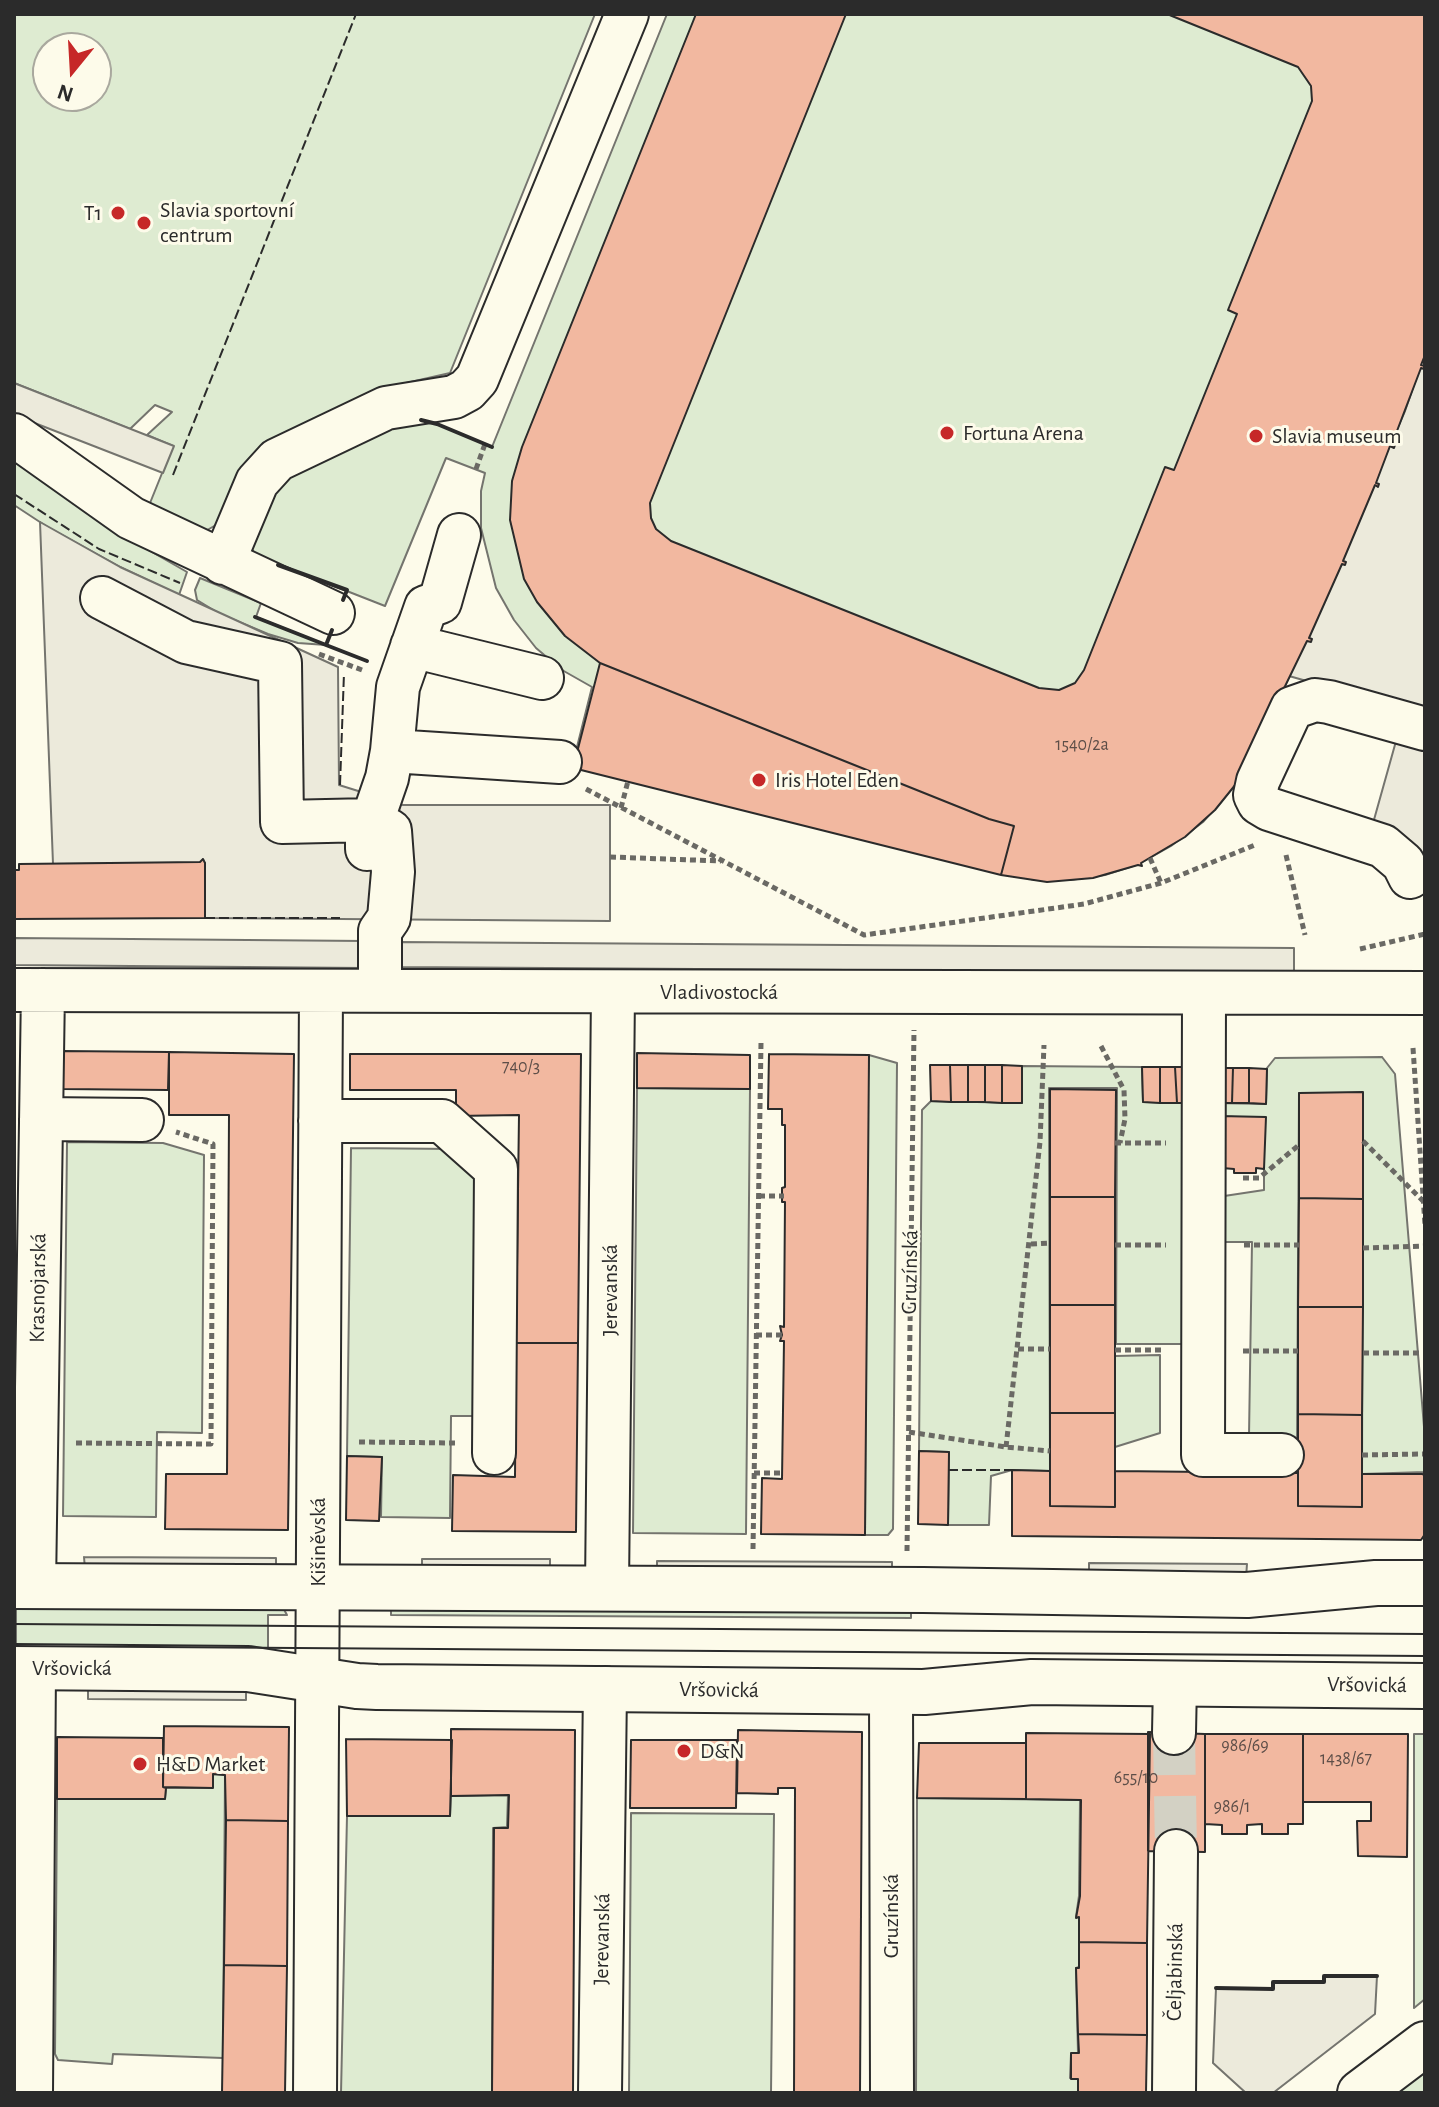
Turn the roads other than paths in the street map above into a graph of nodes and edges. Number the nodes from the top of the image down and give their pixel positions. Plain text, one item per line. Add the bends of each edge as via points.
1 (627, 14) edge
2 (14, 435) edge
3 (459, 535) dead end
4 (223, 563) junction
5 (102, 598) dead end
6 (333, 613) dead end
7 (412, 646) junction
8 (542, 678) dead end
9 (1425, 729) edge
10 (392, 751) junction
11 (542, 760) road end
12 (371, 820) junction
13 (1410, 877) dead end
14 (28, 990) edge
15 (321, 991) junction
16 (380, 991) junction
17 (613, 992) junction
18 (1204, 993) junction
19 (1425, 993) edge
20 (41, 1119) junction
21 (142, 1120) road end
22 (320, 1121) junction
23 (494, 1453) dead end
24 (1282, 1455) dead end
25 (1425, 1583) edge
26 (24, 1586) edge
27 (317, 1586) junction
28 (607, 1588) junction
29 (24, 1667) edge
30 (318, 1679) junction
31 (1175, 1683) junction
32 (1425, 1686) edge
33 (605, 1688) junction
34 (891, 1692) junction
35 (1174, 1733) tunnel mouth
36 (1176, 1851) tunnel mouth
37 (1425, 2044) edge
38 (31, 2093) edge
39 (315, 2093) edge
40 (600, 2093) edge
41 (892, 2093) edge
42 (1174, 2093) edge
43 (1360, 2093) edge

1 - 4 street via 477,379 454,397 386,408 277,460 257,482
2 - 4 street via 131,518
3 - 7 street via 440,602 426,607
4 - 6 street
5 - 12 street via 186,642 280,663 282,822
7 - 8 street
7 - 10 street via 398,687
9 - 13 street via 1329,702 1315,700 1292,708 1255,795 1269,809 1383,846
10 - 11 street
10 - 12 street
12 - 16 street via 390,831 393,856 389,918 380,931
14 - 15 street, Vladivostocká
14 - 20 street, Krasnojarská
15 - 16 street, Vladivostocká
15 - 22 street, Kišiněvská
16 - 17 street, Vladivostocká
17 - 18 street, Vladivostocká
17 - 28 street, Jerevanská
18 - 19 street, Vladivostocká
18 - 24 street via 1203,1455
20 - 21 street
20 - 26 street, Krasnojarská via 35,1443
22 - 23 street via 442,1121 496,1169
22 - 27 street, Kišiněvská
25 - 28 main road via 1247,1595
26 - 27 main road
27 - 28 main road
27 - 30 street, Kišiněvská
29 - 30 main road, Vršovická via 248,1669
29 - 38 street
30 - 33 main road, Vršovická via 367,1686
30 - 39 street, Kišiněvská
31 - 32 main road, Vršovická
31 - 34 main road, Vršovická via 1032,1682
31 - 35 street
33 - 34 main road, Vršovická
33 - 40 street, Jerevanská
34 - 41 street, Gruzínská
36 - 42 street, Čeljabinská
37 - 43 main road

